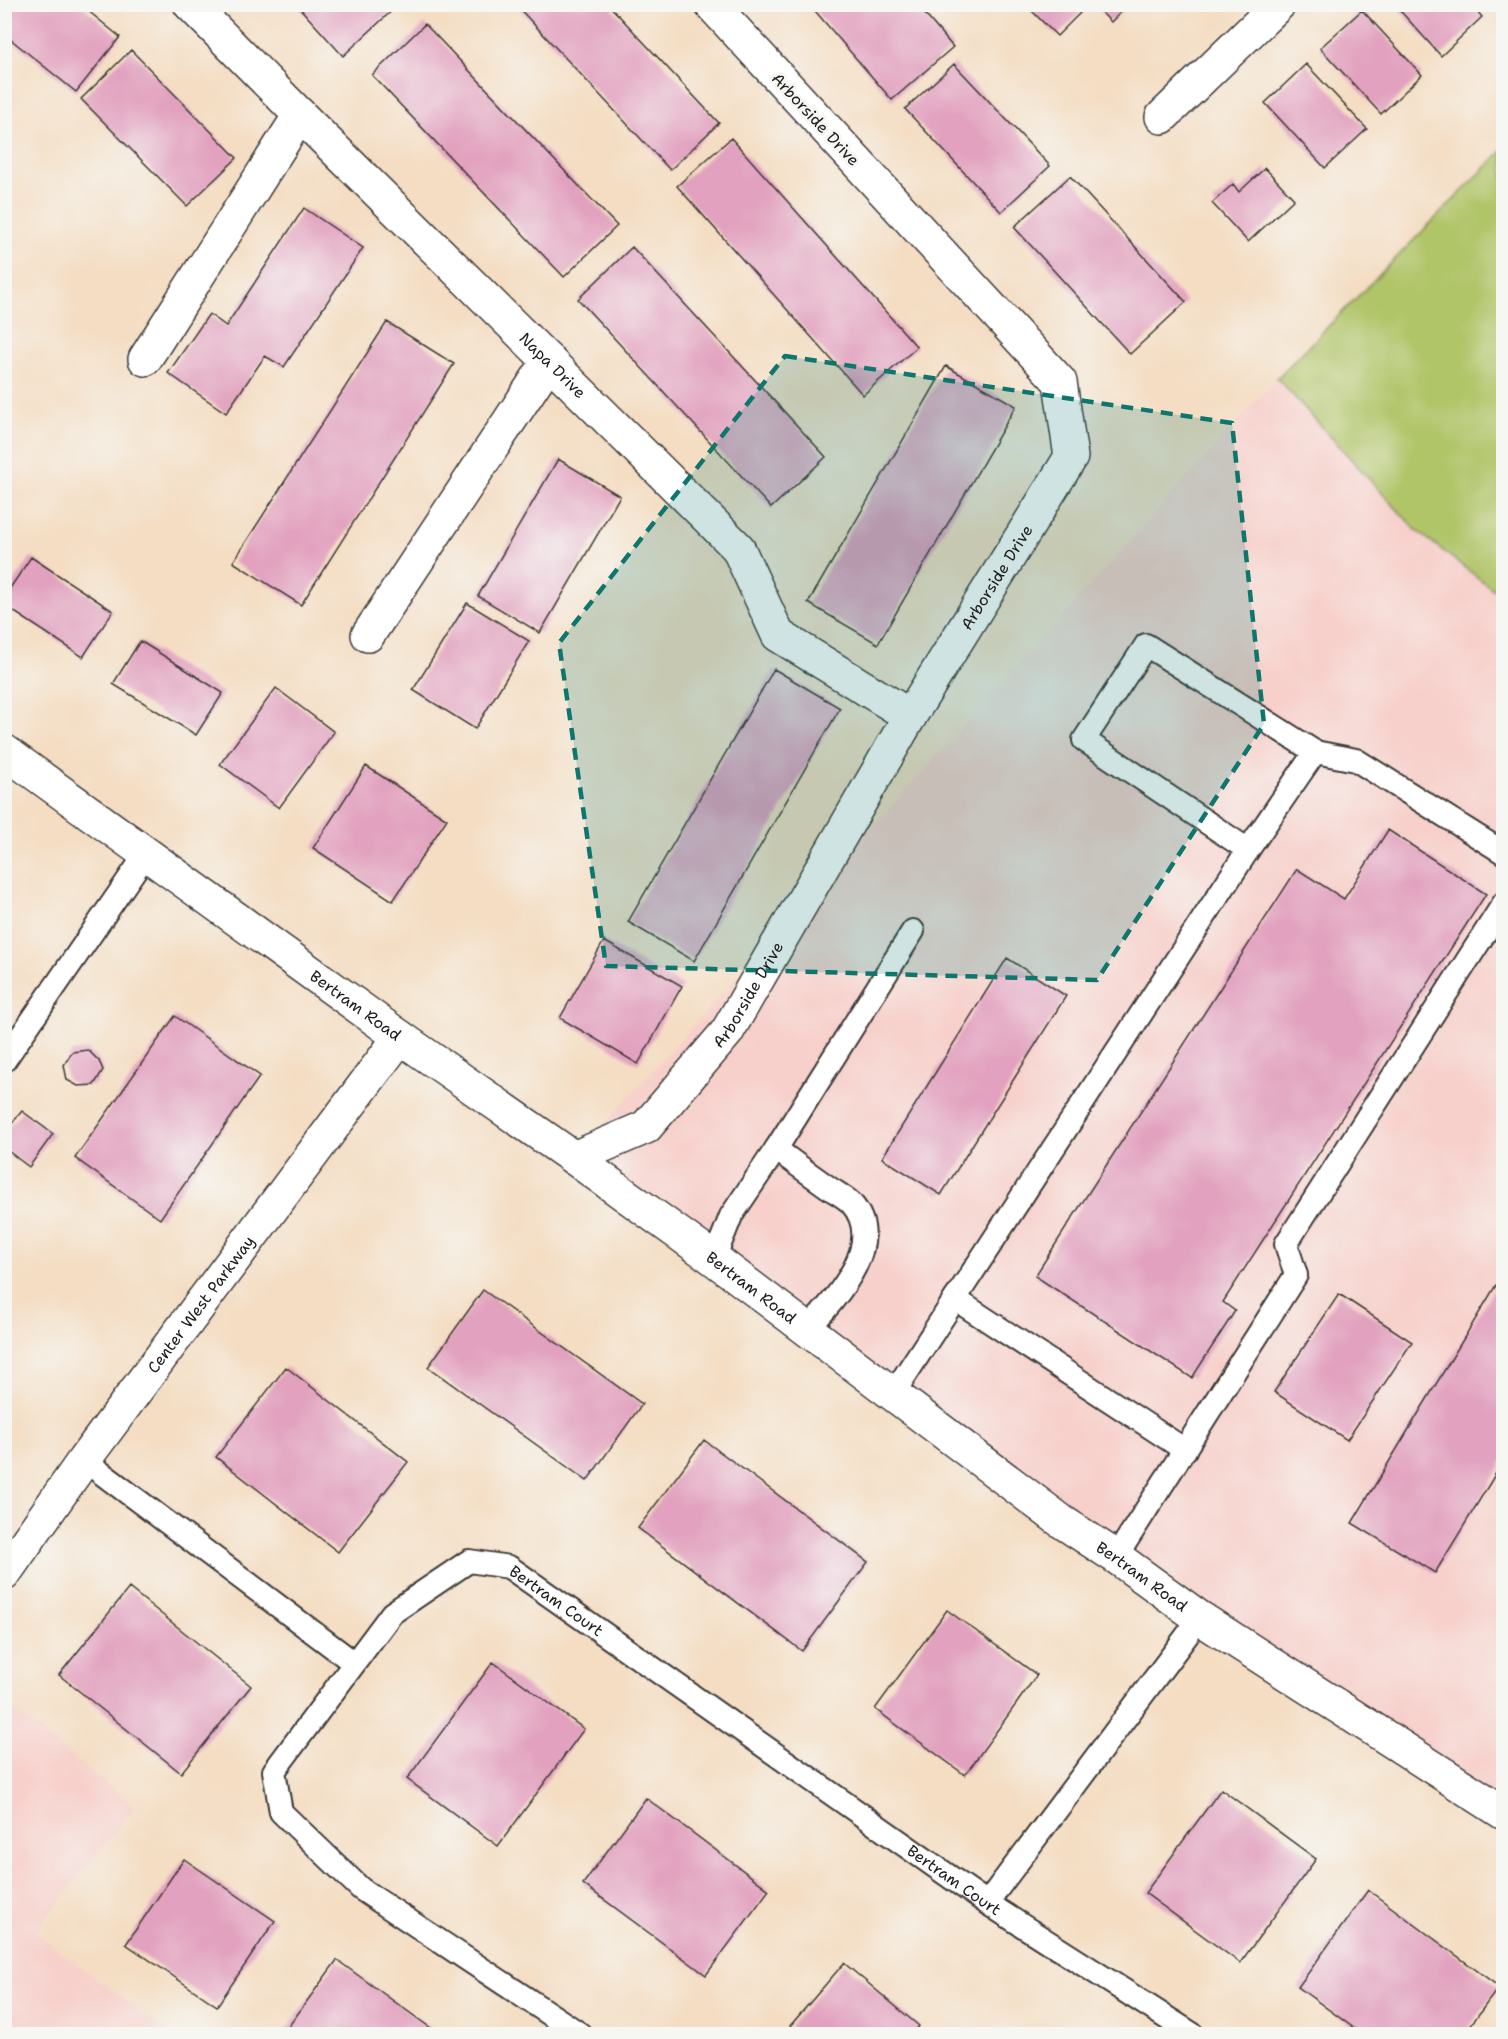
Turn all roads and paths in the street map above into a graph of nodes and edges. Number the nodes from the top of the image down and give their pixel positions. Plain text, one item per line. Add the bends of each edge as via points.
1 (190, 4) edge
2 (711, 4) edge
3 (1279, 4) edge
4 (300, 115) junction
5 (1162, 117) dead end
6 (145, 359) dead end
7 (549, 361) junction
8 (368, 635) dead end
9 (910, 716) junction
10 (4, 751) edge
11 (1315, 752) junction
12 (1248, 850) junction
13 (1503, 853) edge
14 (146, 854) junction
15 (1503, 903) edge
16 (913, 931) dead end
17 (400, 1037) junction
18 (4, 1061) edge
19 (776, 1149) junction
20 (574, 1158) junction
21 (714, 1259) junction
22 (955, 1299) junction
23 (807, 1330) junction
24 (893, 1394) junction
25 (1185, 1450) junction
26 (84, 1460) junction
27 (1116, 1557) junction
28 (4, 1574) edge
29 (1200, 1618) junction
30 (354, 1663) junction
31 (1503, 1813) edge
32 (987, 1903) junction
33 (580, 2034) edge
34 (1192, 2034) edge

1 - 4 street, Napa Drive
2 - 9 street, Arborside Drive via 1060,382 1071,457
3 - 5 street
4 - 6 street
4 - 7 street, Napa Drive
7 - 8 street
7 - 9 street, Napa Drive via 738,548 778,636
9 - 20 street, Arborside Drive via 728,1032 646,1126
10 - 14 street, Bertram Road
11 - 12 lane
11 - 12 lane via 1146,645 1084,740
11 - 13 lane via 1356,760
12 - 22 lane
14 - 17 street, Bertram Road
14 - 18 lane
15 - 25 lane via 1286,1244 1296,1275
16 - 19 lane
17 - 20 street, Bertram Road
17 - 26 street, Center West Parkway
19 - 21 lane via 731,1216
19 - 23 lane via 851,1203 865,1234 852,1273
20 - 21 street, Bertram Road
21 - 23 street, Bertram Road
22 - 24 lane
22 - 25 lane
23 - 24 street, Bertram Road
24 - 27 street, Bertram Road via 1061,1521
25 - 27 lane
26 - 28 street, Center West Parkway
26 - 30 lane
27 - 29 street, Bertram Road
29 - 31 street, Bertram Road
29 - 32 lane
30 - 32 lane, Bertram Court via 392,1613 469,1561 509,1567
30 - 33 lane, Bertram Court via 274,1771 281,1812 361,1889
32 - 34 lane, Bertram Court

